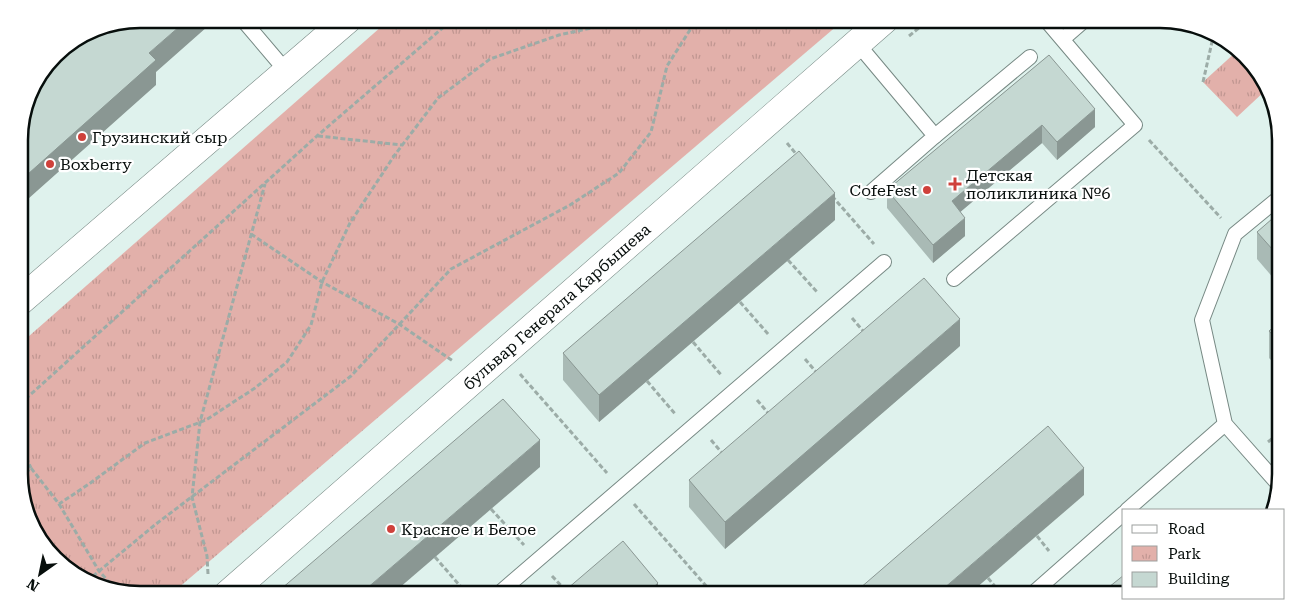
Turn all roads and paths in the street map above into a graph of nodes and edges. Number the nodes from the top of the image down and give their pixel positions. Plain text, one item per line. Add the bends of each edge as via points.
1 (250, 28) edge
2 (338, 28) edge
3 (443, 28) edge
4 (591, 28) edge
5 (691, 28) edge
6 (874, 28) edge
7 (1053, 28) edge
8 (1076, 28) edge
9 (1063, 39) junction
10 (1212, 40) edge
11 (857, 43) junction
12 (1030, 57) dead end
13 (287, 72) junction
14 (1203, 82) dead end
15 (1135, 125) junction
16 (317, 136) junction
17 (936, 136) junction
18 (784, 141) dead end
19 (402, 145) junction
20 (803, 162) edge
21 (265, 183) junction
22 (828, 191) edge
23 (871, 192) dead end
24 (1272, 203) edge
25 (251, 234) junction
26 (1235, 234) junction
27 (788, 260) edge
28 (884, 262) joint
29 (954, 279) dead end
30 (322, 282) junction
31 (28, 294) edge
32 (740, 302) edge
33 (834, 305) junction
34 (400, 324) junction
35 (870, 339) edge
36 (693, 342) edge
37 (786, 347) junction
38 (476, 376) junction
39 (823, 379) edge
40 (647, 382) edge
41 (739, 387) junction
42 (28, 397) edge
43 (775, 420) edge
44 (200, 422) junction
45 (1225, 424) junction
46 (693, 427) junction
47 (729, 460) edge
48 (28, 461) edge
49 (31, 468) junction
50 (28, 471) edge
51 (1272, 477) edge
52 (192, 497) junction
53 (59, 504) junction
54 (1128, 509) edge
55 (1122, 515) edge
56 (435, 557) edge
57 (99, 572) junction
58 (93, 576) edge
59 (988, 578) edge
60 (109, 583) edge
61 (218, 586) edge
62 (460, 586) edge
63 (508, 586) edge
64 (995, 586) edge
65 (1041, 586) edge

1 - 13 lane
2 - 13 street
3 - 16 path
4 - 19 path via 559,35 490,59 438,98
5 - 34 path via 667,66 651,132 619,173 570,206 451,269
6 - 11 street, бульвар Генерала Карбышева
7 - 9 lane
8 - 9 lane
9 - 15 lane
10 - 14 path
11 - 17 lane
11 - 38 street, бульвар Генерала Карбышева
12 - 17 lane
13 - 31 street
15 - 26 path
15 - 29 lane
16 - 19 path
16 - 21 path
17 - 23 lane
18 - 20 path
19 - 30 path via 350,223
21 - 25 path
21 - 42 path
22 - 28 path via 878,249
24 - 26 lane
25 - 30 path
25 - 44 path
26 - 45 lane via 1202,320
27 - 33 path
28 - 33 lane
30 - 34 path
30 - 44 path via 311,325 287,362 255,388
32 - 37 path
33 - 35 path
33 - 37 lane
34 - 38 path
34 - 52 path via 351,376
36 - 41 path
37 - 39 path
37 - 41 lane
38 - 61 street, бульвар Генерала Карбышева
40 - 46 path
41 - 43 path
41 - 46 lane
44 - 52 path
44 - 53 path via 145,443
45 - 51 lane
45 - 54 lane
46 - 47 path
46 - 63 lane
48 - 49 path
49 - 50 path
49 - 53 path
52 - 57 path
52 - 61 path
53 - 57 path
55 - 65 lane
56 - 62 path
57 - 58 path
57 - 60 path
59 - 64 path

